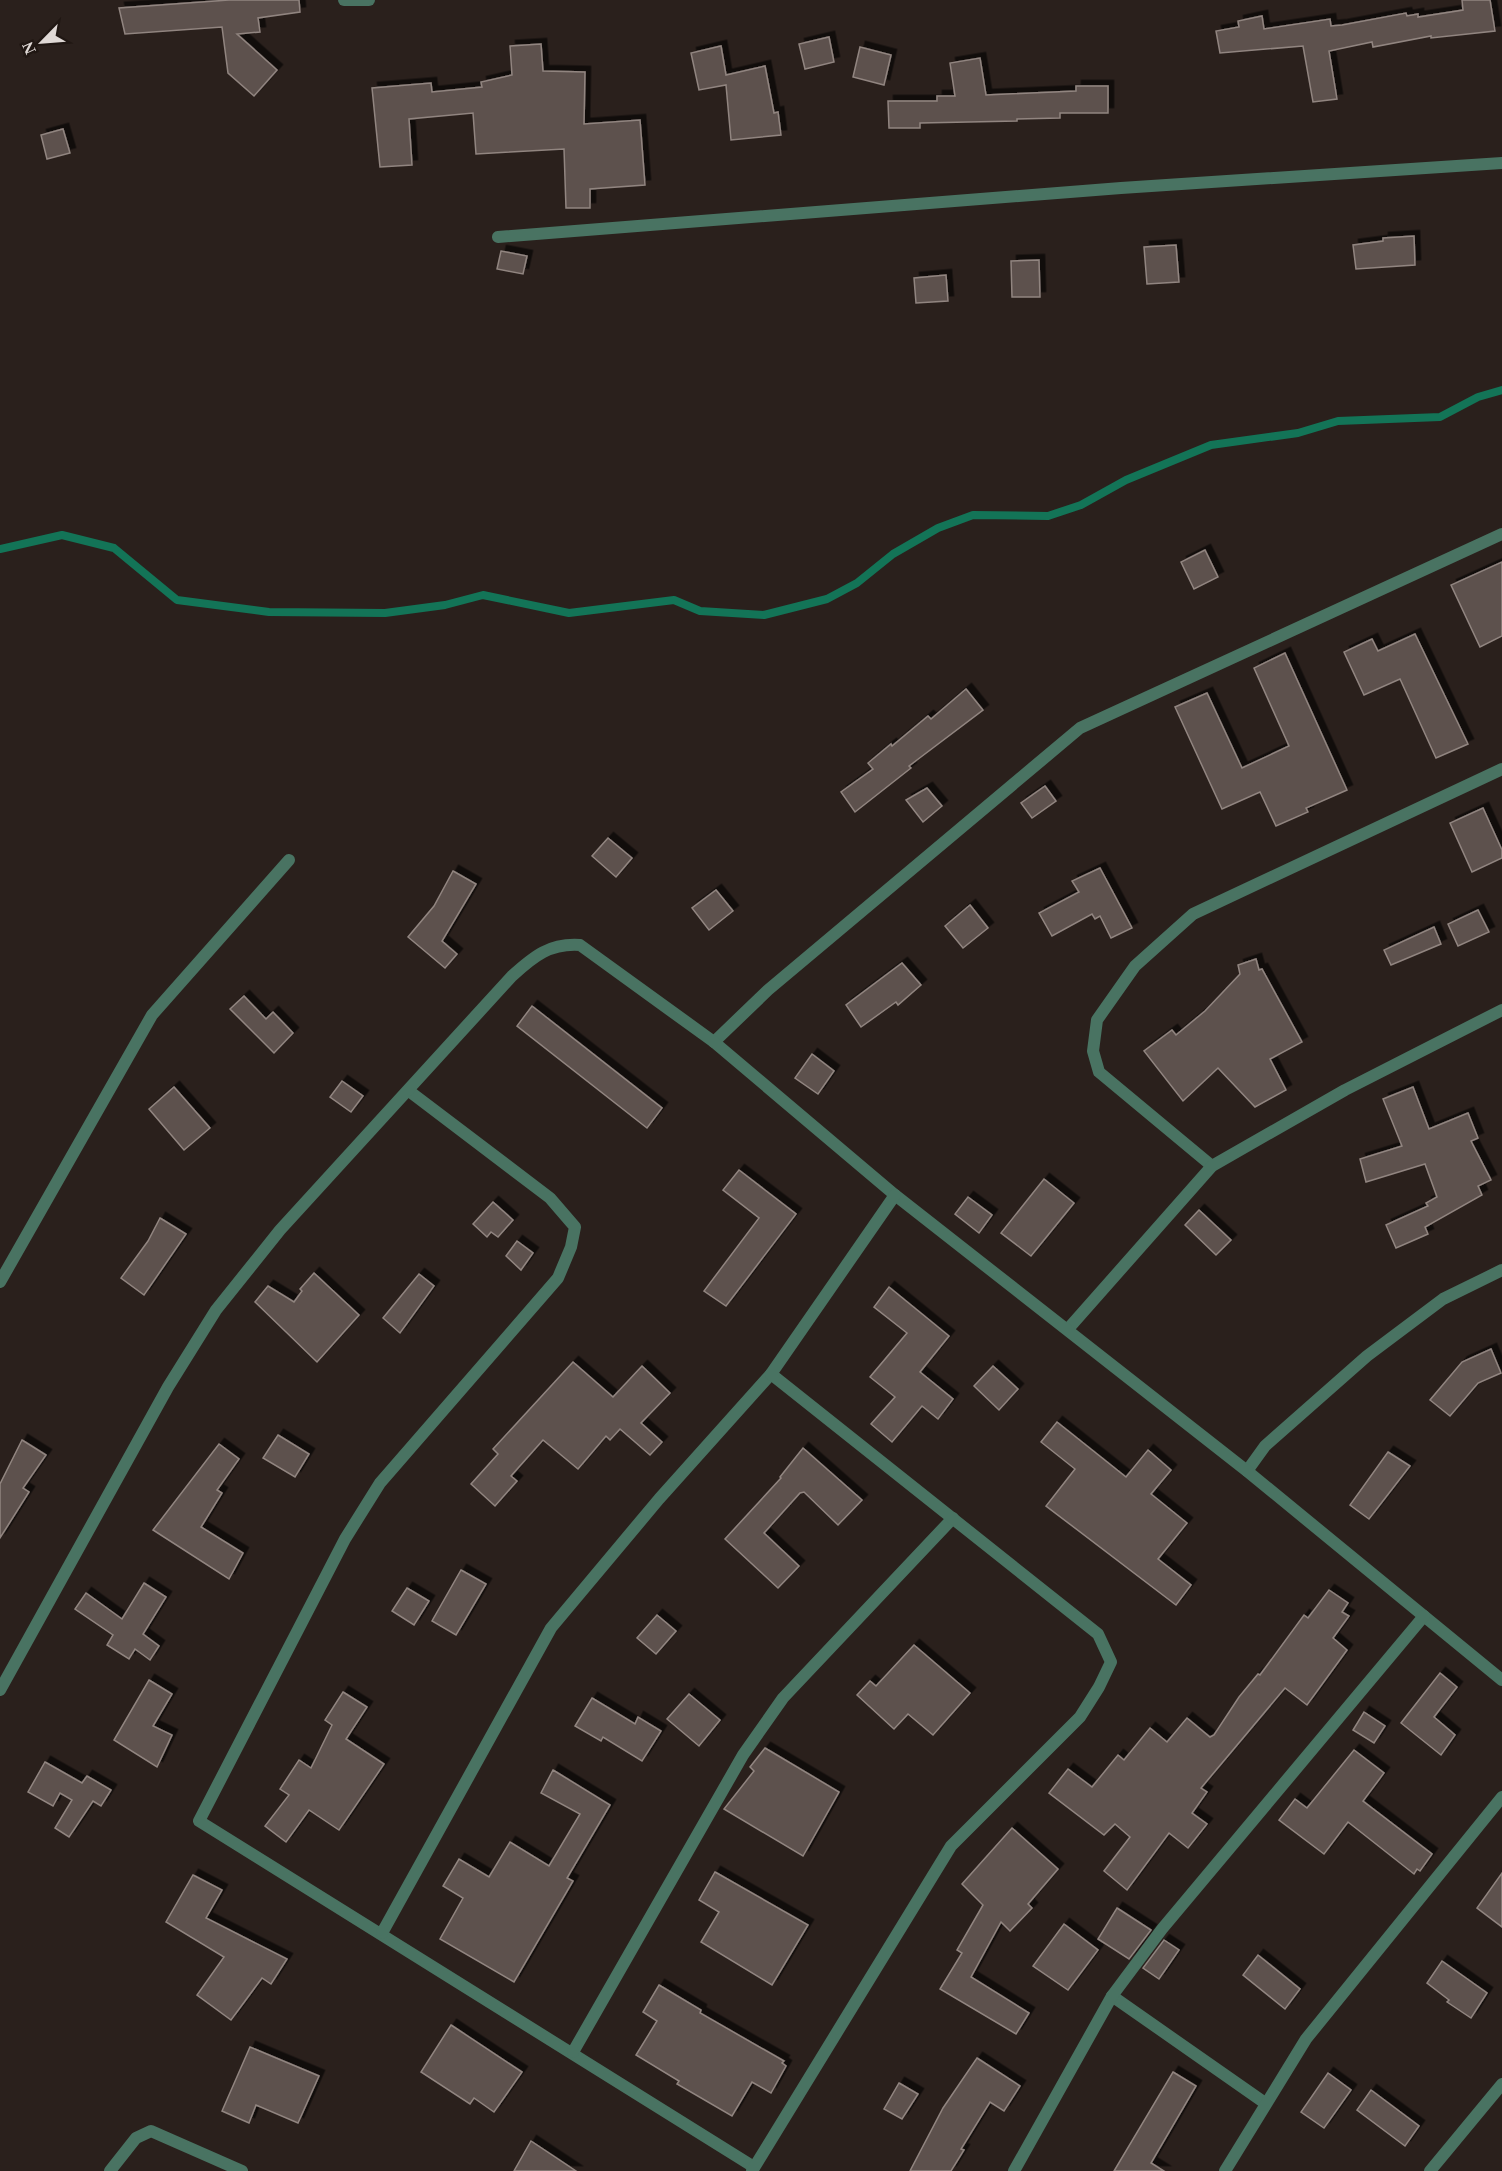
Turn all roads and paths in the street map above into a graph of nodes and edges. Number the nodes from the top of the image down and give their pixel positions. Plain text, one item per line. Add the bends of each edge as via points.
1 (344, 0) edge
2 (369, 0) edge
3 (1502, 163) edge
4 (498, 237) dead end
5 (1502, 534) edge
6 (1502, 769) edge
7 (290, 860) dead end
8 (1502, 1010) edge
9 (714, 1042) junction
10 (409, 1091) junction
11 (1212, 1166) junction
12 (895, 1196) junction
13 (1502, 1270) edge
14 (0, 1282) edge
15 (1068, 1329) junction
16 (771, 1374) junction
17 (1247, 1471) junction
18 (953, 1518) junction
19 (1424, 1616) junction
20 (1502, 1680) edge
21 (0, 1690) edge
22 (1502, 1797) edge
23 (382, 1933) junction
24 (1112, 1996) junction
25 (573, 2052) junction
26 (1502, 2084) edge
27 (1265, 2103) junction
28 (753, 2169) edge
29 (110, 2171) edge
30 (242, 2171) edge
31 (1014, 2171) edge
32 (1225, 2171) edge
33 (1430, 2171) edge

1 - 2 street
3 - 4 street via 1121,188
5 - 9 street via 1080,728 768,990
6 - 11 street via 1193,914 1135,966 1097,1020 1093,1051 1099,1072
7 - 14 street via 152,1015
8 - 11 street via 1345,1090
9 - 10 street via 580,945 561,944 530,959 512,976
9 - 12 street
10 - 21 street via 280,1230 216,1310 168,1387
10 - 23 street via 550,1197 575,1227 571,1247 558,1278 380,1483 345,1539 199,1821
11 - 15 street
12 - 15 street
12 - 16 street
13 - 17 street via 1443,1299 1367,1356 1265,1446
15 - 17 street
16 - 18 street
16 - 23 street via 659,1499 552,1628
17 - 19 street
18 - 25 street via 783,1698 743,1755
18 - 28 street via 1098,1634 1111,1662 1100,1688 1080,1717 951,1846
19 - 20 street
19 - 24 street via 1162,1929
22 - 27 street via 1306,2039
23 - 25 street
24 - 27 street
24 - 31 street
25 - 28 street
26 - 33 street
27 - 32 street
29 - 30 street via 136,2138 151,2131

